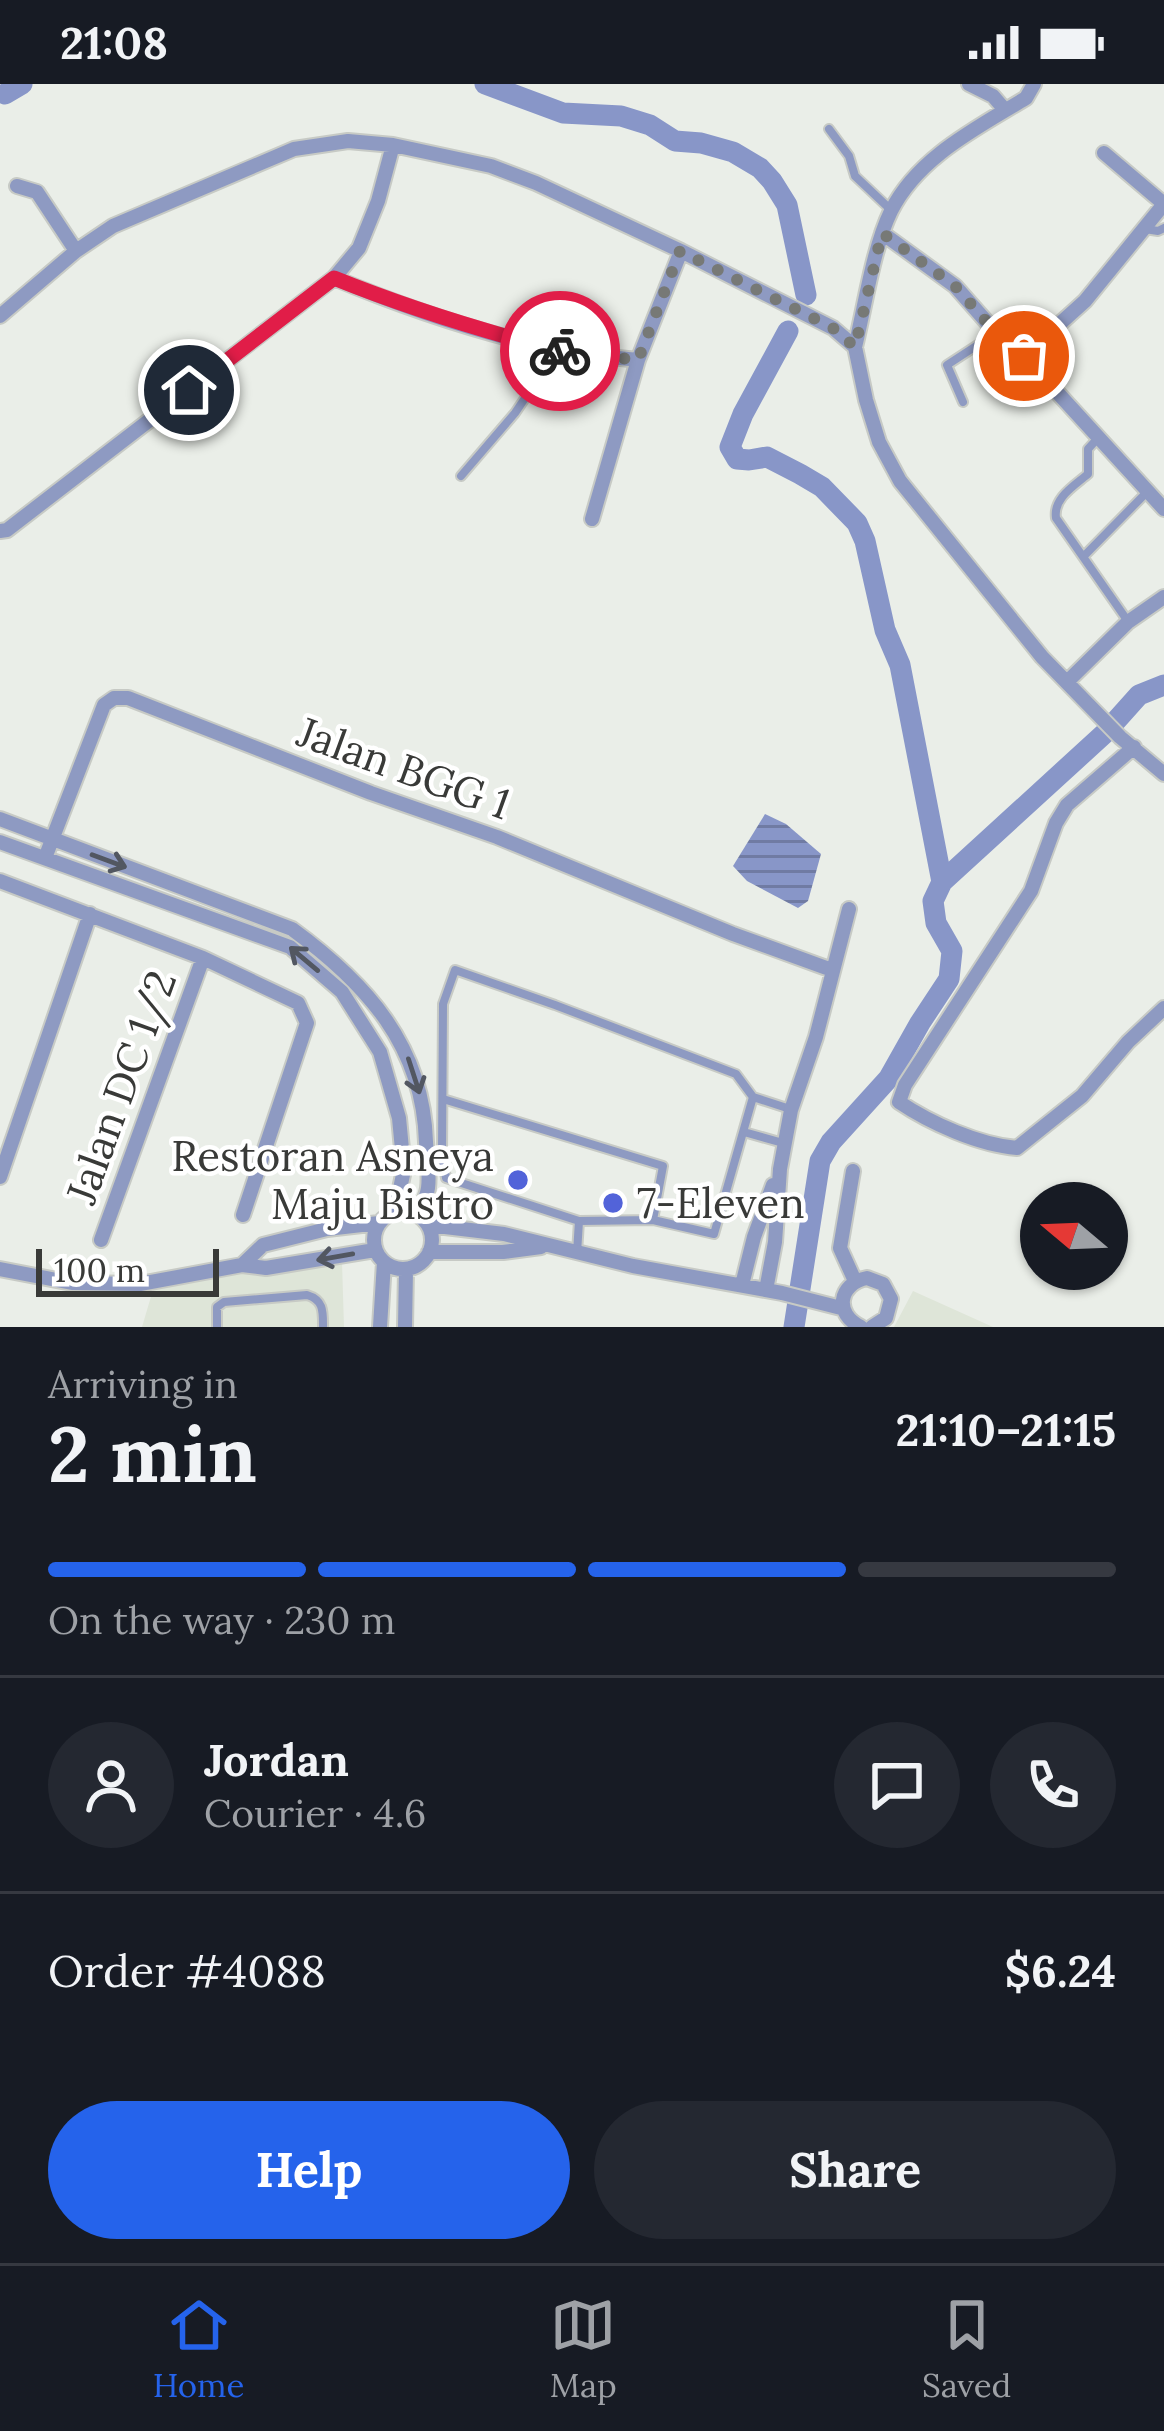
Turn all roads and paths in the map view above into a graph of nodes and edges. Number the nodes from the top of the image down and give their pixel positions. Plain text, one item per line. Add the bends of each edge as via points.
1 (969, 84) edge
2 (1034, 84) edge
3 (1005, 110) junction
4 (829, 129) dead end
5 (393, 145) junction
6 (1103, 154) dead end
7 (16, 186) dead end
8 (1164, 204) edge
9 (891, 210) junction
10 (1164, 228) edge
11 (1143, 229) junction
12 (882, 233) junction
13 (76, 250) junction
14 (680, 251) junction
15 (334, 278) junction
16 (0, 316) edge
17 (997, 332) junction
18 (855, 347) junction
19 (567, 352) junction
20 (1024, 356) junction
21 (638, 360) junction
22 (963, 402) dead end
23 (1099, 437) junction
24 (461, 476) dead end
25 (1147, 492) junction
26 (1164, 509) edge
27 (592, 519) dead end
28 (0, 531) edge
29 (1084, 556) junction
30 (1164, 597) edge
31 (1128, 622) junction
32 (1068, 682) junction
33 (1134, 747) junction
34 (1164, 774) edge
35 (0, 819) edge
36 (52, 840) junction
37 (0, 842) edge
38 (46, 858) junction
39 (0, 881) edge
40 (850, 909) dead end
41 (89, 914) junction
42 (203, 958) junction
43 (832, 970) junction
44 (1164, 1008) edge
45 (753, 1097) junction
46 (442, 1099) junction
47 (791, 1110) junction
48 (744, 1132) junction
49 (784, 1143) junction
50 (780, 1169) junction
51 (853, 1171) dead end
52 (0, 1177) edge
53 (394, 1212) junction
54 (243, 1215) dead end
55 (423, 1220) junction
56 (653, 1220) junction
57 (579, 1221) junction
58 (379, 1222) junction
59 (101, 1240) dead end
60 (546, 1247) junction
61 (429, 1252) junction
62 (577, 1253) junction
63 (379, 1256) junction
64 (242, 1265) junction
65 (0, 1269) edge
66 (406, 1269) junction
67 (855, 1281) junction
68 (742, 1286) junction
69 (774, 1292) junction
70 (842, 1308) junction
71 (876, 1326) edge
72 (217, 1327) edge
73 (323, 1327) edge
74 (380, 1327) edge
75 (405, 1327) edge
76 (861, 1327) edge

1 - 3 street
2 - 3 street
3 - 9 street via 942,150
4 - 9 lane via 856,176
5 - 13 street via 294,148 113,226
5 - 14 street via 491,166
5 - 15 street via 359,248
6 - 8 street
7 - 13 street via 37,192
8 - 11 street
9 - 12 street
10 - 11 lane
11 - 20 street via 1084,301
12 - 17 street via 955,286
12 - 18 street
13 - 16 street
14 - 18 street via 833,328
14 - 21 street
15 - 19 street via 464,326
15 - 28 street
17 - 20 street
17 - 22 lane via 947,365
18 - 32 street via 888,463
19 - 21 street
19 - 24 lane
20 - 23 street
21 - 27 street
23 - 25 street
23 - 29 lane via 1088,449 1088,474 1055,506
25 - 26 street
25 - 29 lane
29 - 31 lane
30 - 31 street
31 - 32 street
32 - 33 street
33 - 34 street
33 - 44 street via 1067,805 1031,891 899,1102 990,1146 1017,1148 1082,1096
35 - 36 street
36 - 38 street, Jalan BGG 1
36 - 43 street, Jalan BGG 1 via 104,706 128,698
36 -> 55 street via 292,929 364,992 400,1037 417,1082 426,1128
37 - 38 street
53 -> 38 street via 404,1170 399,1118 380,1052 342,992 290,946
39 - 41 street
40 - 43 street
41 - 42 street
41 - 52 street
42 - 54 street via 286,996 307,1023
42 - 59 street, Jalan DC 1/2
43 - 47 street
45 - 46 lane via 736,1074 455,970 443,1004
45 - 47 lane
45 - 48 lane
46 - 56 lane via 663,1166
46 - 57 lane via 446,1178
47 - 49 street
48 - 49 lane
48 - 56 lane via 714,1234
49 - 50 street
50 - 68 street
50 - 69 street
51 - 67 street via 840,1248
53 - 55 street
53 - 58 street
55 - 60 street
55 - 61 street
56 - 57 lane
57 - 62 lane
58 - 63 street
58 - 64 street via 263,1245
60 - 61 street
60 - 62 street
61 - 66 street
62 - 68 street
63 -> 64 street
63 - 66 street
63 - 74 street
64 - 65 street via 124,1284
66 - 75 street
67 - 70 street
67 - 71 street via 876,1280 888,1291 891,1308
68 - 69 street
69 - 70 street
70 - 76 street
72 - 73 lane via 224,1302 308,1295 322,1306

